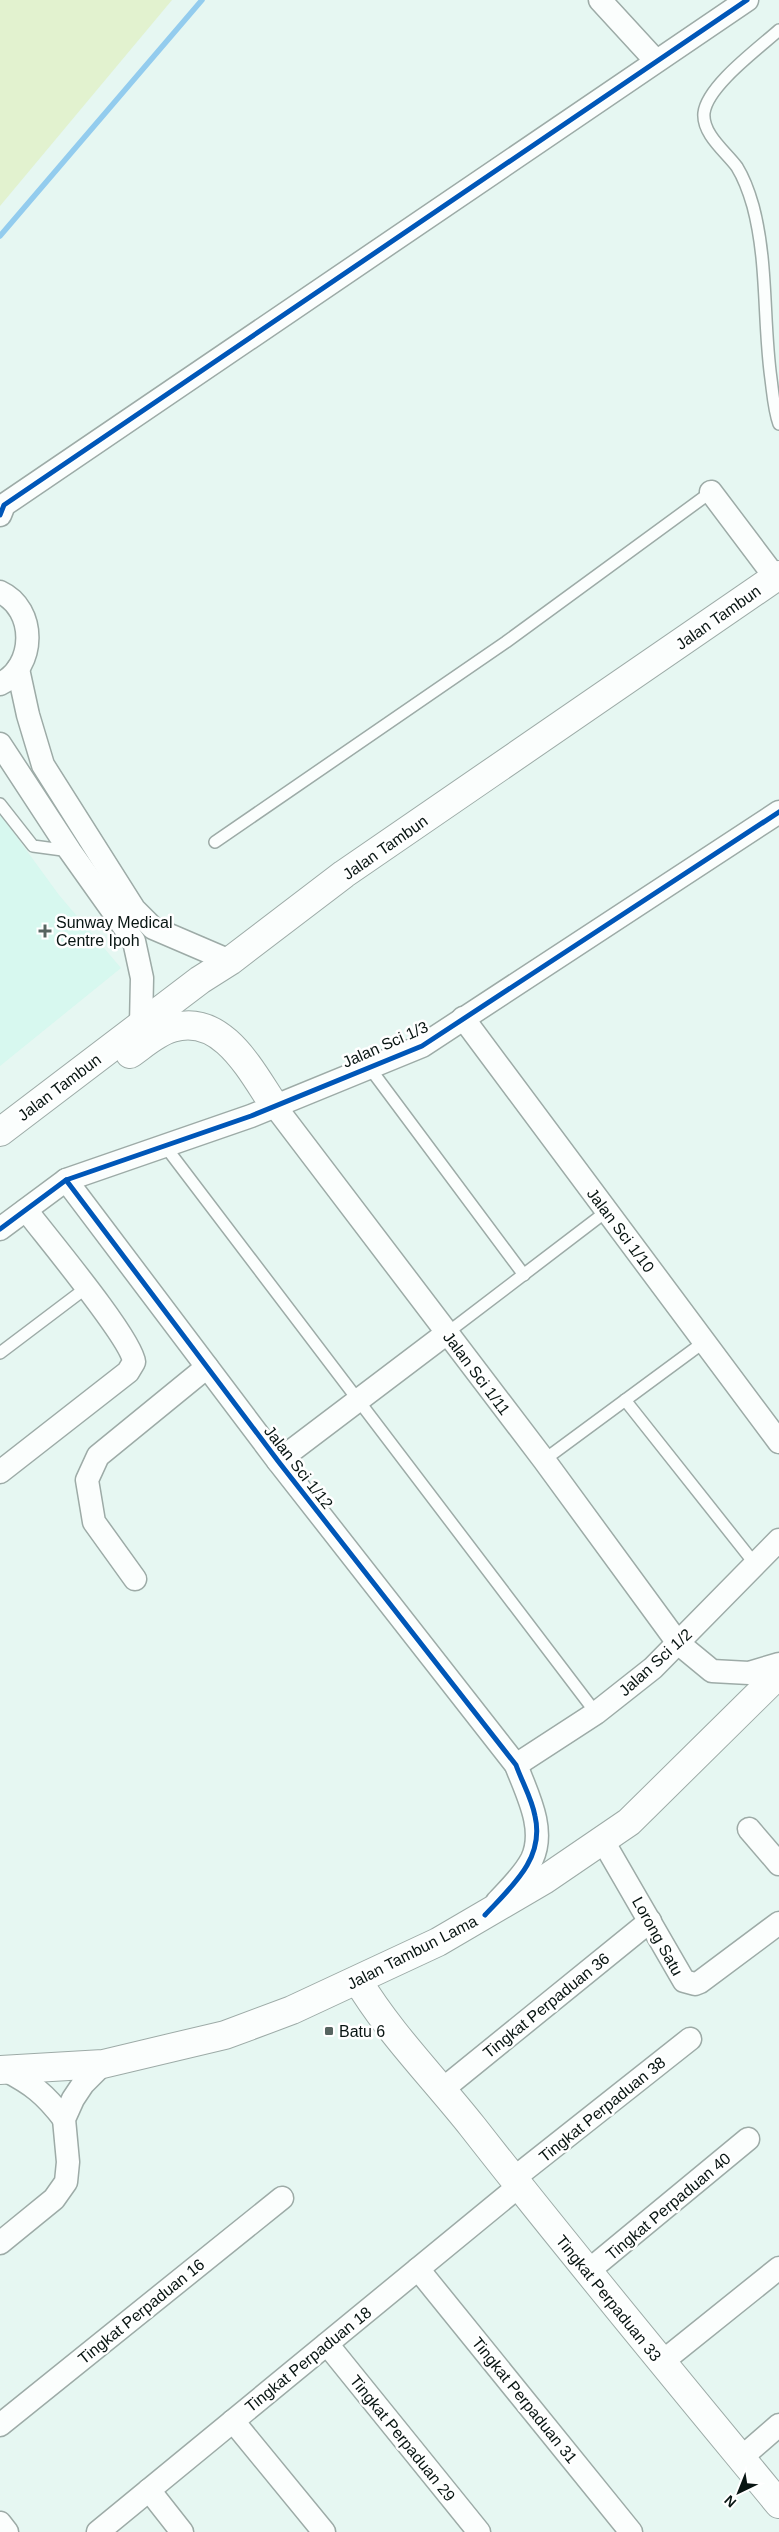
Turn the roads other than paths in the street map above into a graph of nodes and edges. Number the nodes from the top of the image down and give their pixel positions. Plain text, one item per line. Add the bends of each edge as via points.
1 (600, 0) edge
2 (743, 1) edge
3 (779, 30) edge
4 (656, 61) junction
5 (779, 424) edge
6 (711, 492) joint
7 (0, 514) edge
8 (777, 576) edge
9 (0, 592) edge
10 (18, 669) junction
11 (0, 684) edge
12 (0, 744) edge
13 (0, 804) edge
14 (779, 812) edge
15 (215, 842) dead end
16 (70, 851) junction
17 (230, 961) junction
18 (463, 1018) junction
19 (141, 1025) junction
20 (369, 1067) junction
21 (274, 1105) junction
22 (9, 1125) edge
23 (165, 1146) junction
24 (66, 1180) junction
25 (26, 1210) junction
26 (607, 1211) junction
27 (0, 1229) edge
28 (524, 1275) junction
29 (86, 1288) junction
30 (447, 1333) junction
31 (704, 1342) junction
32 (0, 1353) edge
33 (207, 1367) junction
34 (359, 1399) junction
35 (625, 1400) junction
36 (779, 1442) edge
37 (544, 1460) junction
38 (278, 1461) junction
39 (0, 1472) edge
40 (779, 1540) edge
41 (755, 1564) junction
42 (135, 1580) dead end
43 (678, 1643) junction
44 (779, 1664) edge
45 (779, 1674) edge
46 (596, 1713) junction
47 (516, 1765) junction
48 (749, 1829) dead end
49 (592, 1848) junction
50 (779, 1864) edge
51 (485, 1915) junction
52 (650, 1921) junction
53 (779, 1922) edge
54 (358, 1981) junction
55 (690, 2039) dead end
56 (103, 2064) junction
57 (2, 2070) edge
58 (443, 2089) junction
59 (64, 2119) junction
60 (748, 2139) dead end
61 (516, 2183) junction
62 (282, 2198) dead end
63 (0, 2243) edge
64 (779, 2268) edge
65 (418, 2269) junction
66 (587, 2272) junction
67 (327, 2344) junction
68 (662, 2362) junction
69 (233, 2421) junction
70 (0, 2425) edge
71 (779, 2425) edge
72 (741, 2458) junction
73 (149, 2490) junction
74 (779, 2504) edge
75 (0, 2524) edge
76 (7, 2532) edge
77 (98, 2532) edge
78 (182, 2532) edge
79 (324, 2532) edge
80 (479, 2532) edge
81 (631, 2532) edge

1 - 4 street
2 - 4 street
3 - 5 lane via 718,87 707,102 704,115 707,128 748,186 754,210 769,363
4 - 7 street via 4,505
6 - 8 street
6 - 15 lane via 506,642
8 - 17 main road, Jalan Tambun via 344,874
9 - 10 street via 17,606 25,620 26,654
10 - 11 street
10 - 17 street via 43,765 134,909 153,928
12 - 16 street
13 - 16 lane via 33,846
14 - 18 street, Jalan Sci 1/3
16 - 19 street via 134,941 142,978
17 - 19 main road, Jalan Tambun
18 - 20 street, Jalan Sci 1/3 via 422,1046
18 - 26 street, Jalan Sci 1/10
19 - 22 main road, Jalan Tambun
20 - 21 street, Jalan Sci 1/3
20 - 28 lane
21 - 22 main road via 246,1063 220,1035 192,1024 172,1028 78,1088
21 - 23 street, Jalan Sci 1/3
21 - 30 street, Jalan Sci 1/11
23 - 24 street, Jalan Sci 1/3
23 - 34 lane
24 - 25 street, Jalan Sci 1/3
24 - 33 street, Jalan Sci 1/12
25 - 27 street, Jalan Sci 1/3
25 - 29 street
26 - 28 lane
26 - 31 street, Jalan Sci 1/10
28 - 30 lane
29 - 32 lane
29 - 39 street via 127,1345 133,1357 132,1368
30 - 34 street
30 - 37 street, Jalan Sci 1/11
31 - 35 lane
31 - 36 street, Jalan Sci 1/10
33 - 38 street, Jalan Sci 1/12
33 - 42 street via 98,1456 87,1480 94,1522
34 - 38 street
34 - 46 lane
35 - 37 lane
35 - 41 lane
37 - 43 street, Jalan Sci 1/11
38 - 47 street, Jalan Sci 1/12
40 - 41 street, Jalan Sci 1/2
41 - 43 street, Jalan Sci 1/2
43 - 44 street, Jalan Sci 1/11 via 712,1671 749,1673
43 - 46 street, Jalan Sci 1/2 via 653,1668
45 - 49 main road, Jalan Tambun Lama via 658,1796
46 - 47 street, Jalan Sci 1/2
47 - 51 street, Jalan Sci 1/12 via 536,1816 536,1847 526,1869
48 - 50 street
49 - 51 main road, Jalan Tambun Lama
49 - 52 street, Lorong Satu
51 - 54 main road, Jalan Tambun Lama
52 - 53 street, Lorong Satu via 680,1977 695,1984
52 - 58 street, Tingkat Perpaduan 36
54 - 56 main road, Jalan Tambun Lama via 225,2035
54 - 58 main road, Tingkat Perpaduan 33 via 376,2010
55 - 61 street, Tingkat Perpaduan 38
56 - 57 main road, Jalan Tambun Lama
56 - 59 street via 83,2084
57 - 59 street via 32,2084
58 - 61 main road, Tingkat Perpaduan 33
59 - 63 street via 68,2162 66,2182 54,2199
60 - 66 street, Tingkat Perpaduan 40
61 - 65 street, Tingkat Perpaduan 18
61 - 66 main road, Tingkat Perpaduan 33
62 - 70 street, Tingkat Perpaduan 16
64 - 68 street
65 - 67 street, Tingkat Perpaduan 18
65 - 81 street, Tingkat Perpaduan 31
66 - 68 main road, Tingkat Perpaduan 33
67 - 69 street, Tingkat Perpaduan 18
67 - 80 street, Tingkat Perpaduan 29
68 - 72 main road, Tingkat Perpaduan 33
69 - 73 street, Tingkat Perpaduan 18
69 - 79 street
71 - 72 street
72 - 74 main road, Tingkat Perpaduan 33
73 - 77 street, Tingkat Perpaduan 18
73 - 78 street
75 - 76 street

